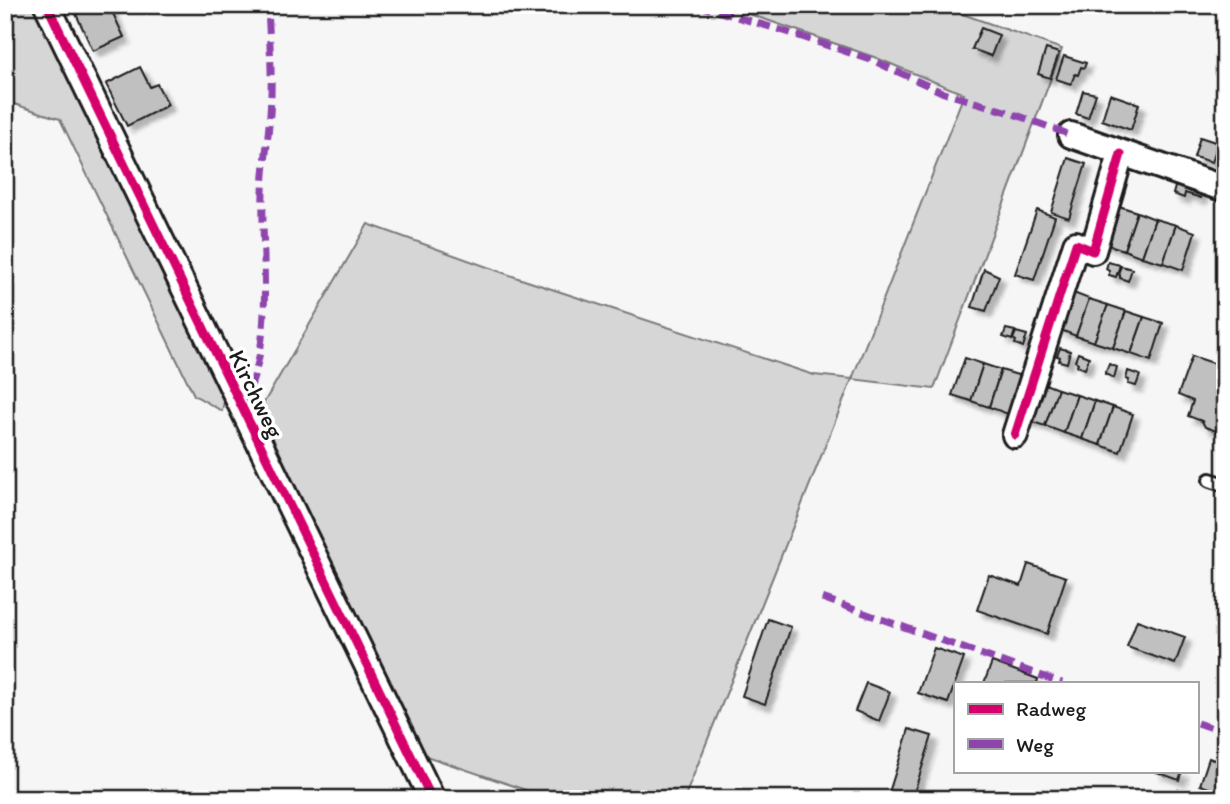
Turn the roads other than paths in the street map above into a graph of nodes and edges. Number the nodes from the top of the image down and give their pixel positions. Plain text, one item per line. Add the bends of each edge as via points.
1 (47, 5) edge
2 (1071, 135) dead end
3 (1121, 154) junction
4 (1225, 190) edge
5 (1015, 435) dead end
6 (1210, 480) dead end
7 (1225, 485) edge
8 (432, 799) edge

1 - 8 street, Kirchweg
2 - 3 street
3 - 4 street
3 - 5 street via 1093,251 1076,244
6 - 7 lane

